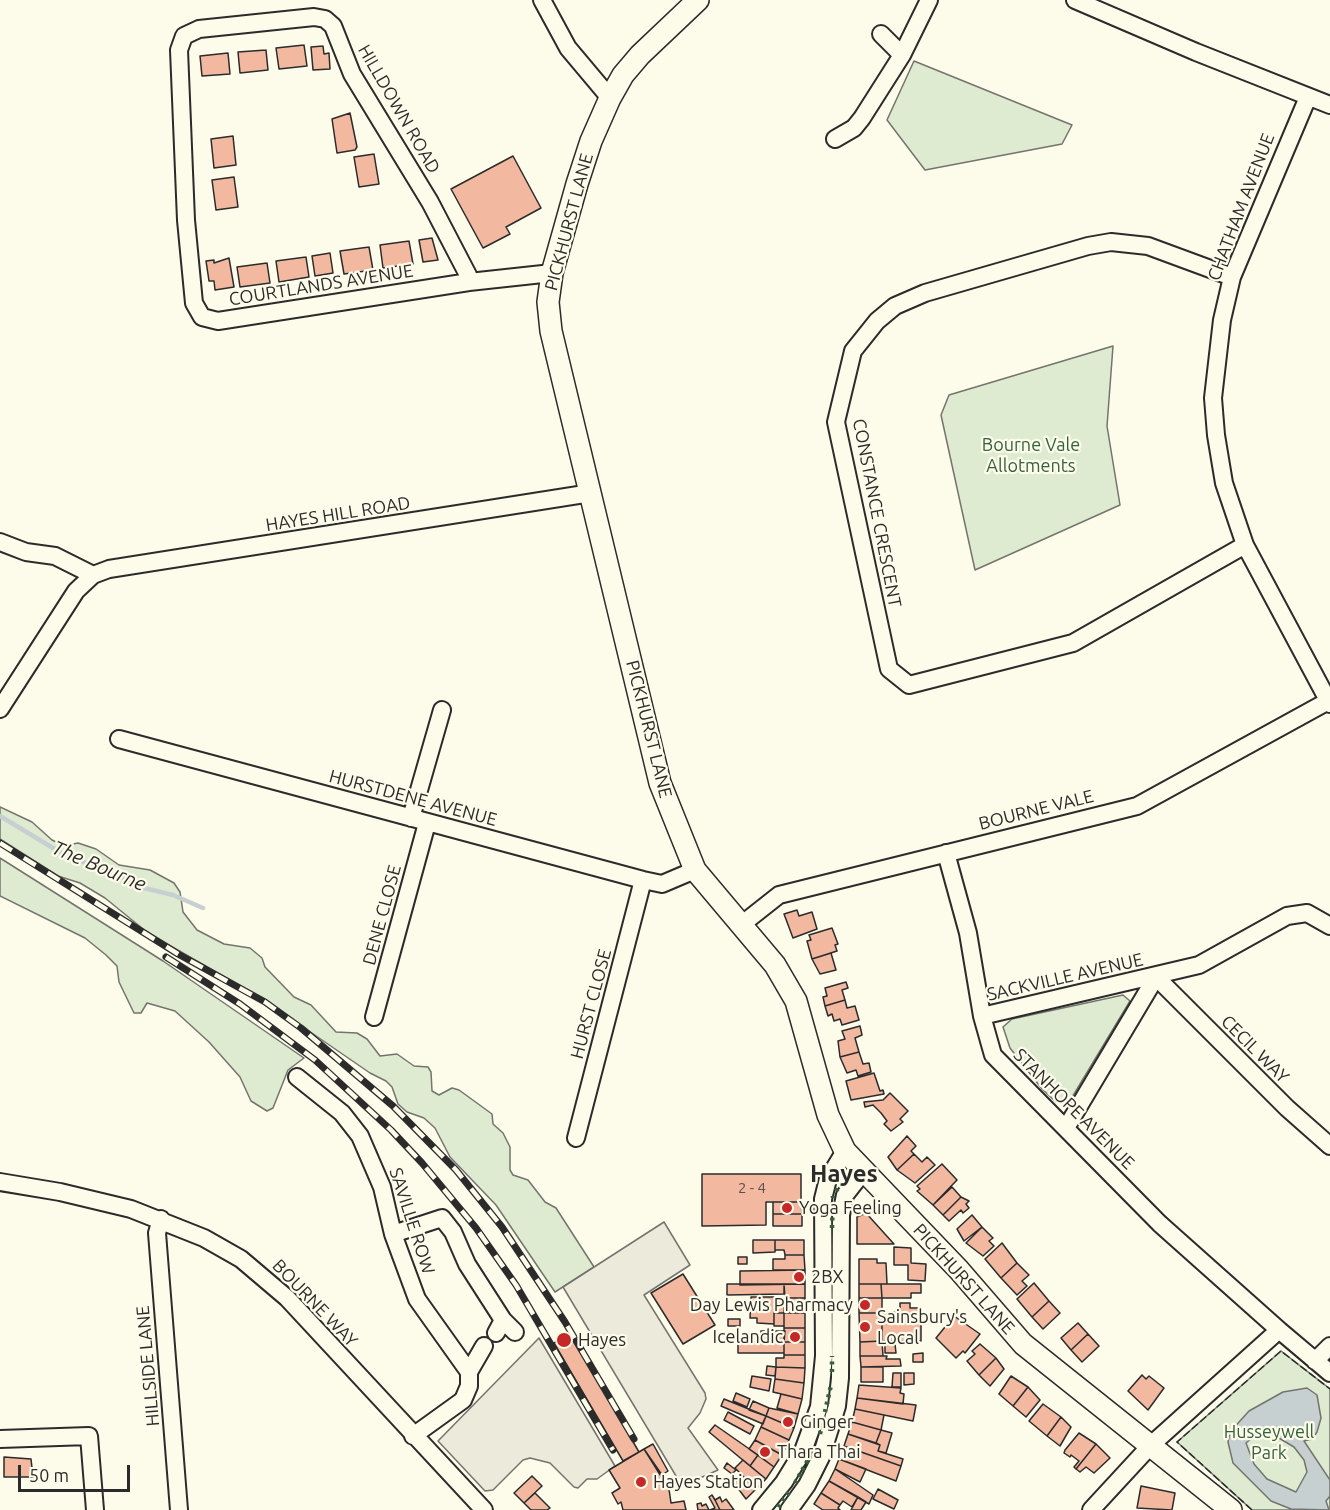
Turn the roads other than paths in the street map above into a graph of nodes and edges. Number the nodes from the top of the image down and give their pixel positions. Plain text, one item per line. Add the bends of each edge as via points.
1 (542, 0) edge
2 (698, 0) edge
3 (929, 0) edge
4 (1075, 0) edge
5 (881, 34) dead end
6 (184, 36) joint
7 (902, 55) junction
8 (1308, 97) junction
9 (610, 98) junction
10 (1330, 105) edge
11 (835, 139) dead end
12 (552, 273) junction
13 (1232, 277) junction
14 (470, 282) junction
15 (591, 493) junction
16 (0, 542) edge
17 (1245, 545) junction
18 (93, 575) junction
19 (1329, 702) edge
20 (0, 709) edge
21 (442, 710) dead end
22 (119, 739) dead end
23 (419, 821) junction
24 (946, 853) junction
25 (695, 870) junction
26 (643, 880) junction
27 (741, 925) junction
28 (1330, 926) edge
29 (1156, 977) junction
30 (982, 1016) junction
31 (374, 1017) dead end
32 (297, 1077) dead end
33 (1066, 1128) junction
34 (576, 1138) dead end
35 (1330, 1146) edge
36 (845, 1151) junction
37 (863, 1172) junction
38 (0, 1182) edge
39 (161, 1219) junction
40 (393, 1234) junction
41 (505, 1328) dead end
42 (1279, 1330) junction
43 (484, 1346) dead end
44 (1330, 1346) edge
45 (1315, 1361) junction
46 (470, 1372) junction
47 (1330, 1373) edge
48 (413, 1436) junction
49 (0, 1439) edge
50 (1151, 1445) junction
51 (95, 1510) edge
52 (179, 1510) edge
53 (484, 1510) edge
54 (761, 1510) edge
55 (789, 1510) edge
56 (1091, 1510) edge
57 (1231, 1510) edge

1 - 9 street via 568,48
2 - 9 main road, PICKHURST LANE via 640,55
3 - 7 street
4 - 8 street
5 - 7 street
6 - 14 street, HILLDOWN ROAD via 199,29 325,19 333,26 352,74 430,202
6 - 14 street, COURTLANDS AVENUE via 179,50 186,220 194,303 202,316 218,321
7 - 11 street via 854,128
8 - 10 street
8 - 13 street, CHATHAM AVENUE
9 - 12 main road, PICKHURST LANE via 587,152
12 - 14 street, COURTLANDS AVENUE
12 - 15 main road, PICKHURST LANE via 548,302 551,331
13 - 17 street, CHATHAM AVENUE via 1222,320 1213,398 1224,483
13 - 17 street, CONSTANCE CRESCENT via 1148,246 1111,242 925,292 895,306 877,321 854,351 836,422 889,669 909,685 1073,643
15 - 18 street, HAYES HILL ROAD via 109,569
15 - 25 main road, PICKHURST LANE via 660,783
16 - 18 street via 26,552 55,556
17 - 19 street, CHATHAM AVENUE
18 - 20 street via 76,591
19 - 24 street, BOURNE VALE via 1137,806
21 - 23 street, DENE CLOSE
22 - 23 street, HURSTDENE AVENUE
23 - 26 street, HURSTDENE AVENUE
23 - 31 street, DENE CLOSE
24 - 27 street, BOURNE VALE via 779,895
24 - 30 street, STANHOPE AVENUE via 968,933
25 - 26 street, HURSTDENE AVENUE via 662,884
25 - 27 main road, PICKHURST LANE
26 - 34 street, HURST CLOSE
27 - 36 main road, PICKHURST LANE via 775,965 796,1001 828,1115
28 - 29 street, SACKVILLE AVENUE via 1307,913 1287,916 1199,964
29 - 30 street, SACKVILLE AVENUE
29 - 33 street, SACKVILLE AVENUE
29 - 35 street, CECIL WAY
30 - 33 street, STANHOPE AVENUE via 993,1055
32 - 40 street, SAVILLE ROW via 342,1113 360,1136 381,1187
33 - 42 street, STANHOPE AVENUE via 1160,1224
36 - 37 main road, PICKHURST LANE
36 - 54 street via 828,1179 824,1199 824,1356 819,1407 803,1450
37 - 50 main road, PICKHURST LANE via 959,1270 1023,1344
37 - 55 street via 844,1195 841,1215 837,1406 821,1457
38 - 39 street, BOURNE WAY via 94,1200
39 - 48 street, BOURNE WAY via 223,1248 273,1283
39 - 52 street, HILLSIDE LANE via 157,1233
40 - 41 street via 442,1218
40 - 46 street, SAVILLE ROW via 417,1299
42 - 45 street, STANHOPE AVENUE
42 - 50 street
43 - 46 street
44 - 45 street
45 - 47 street, STANHOPE AVENUE
46 - 48 street via 463,1400
48 - 53 street, BOURNE WAY
49 - 51 street via 89,1436
50 - 56 street
50 - 57 main road, PICKHURST LANE

